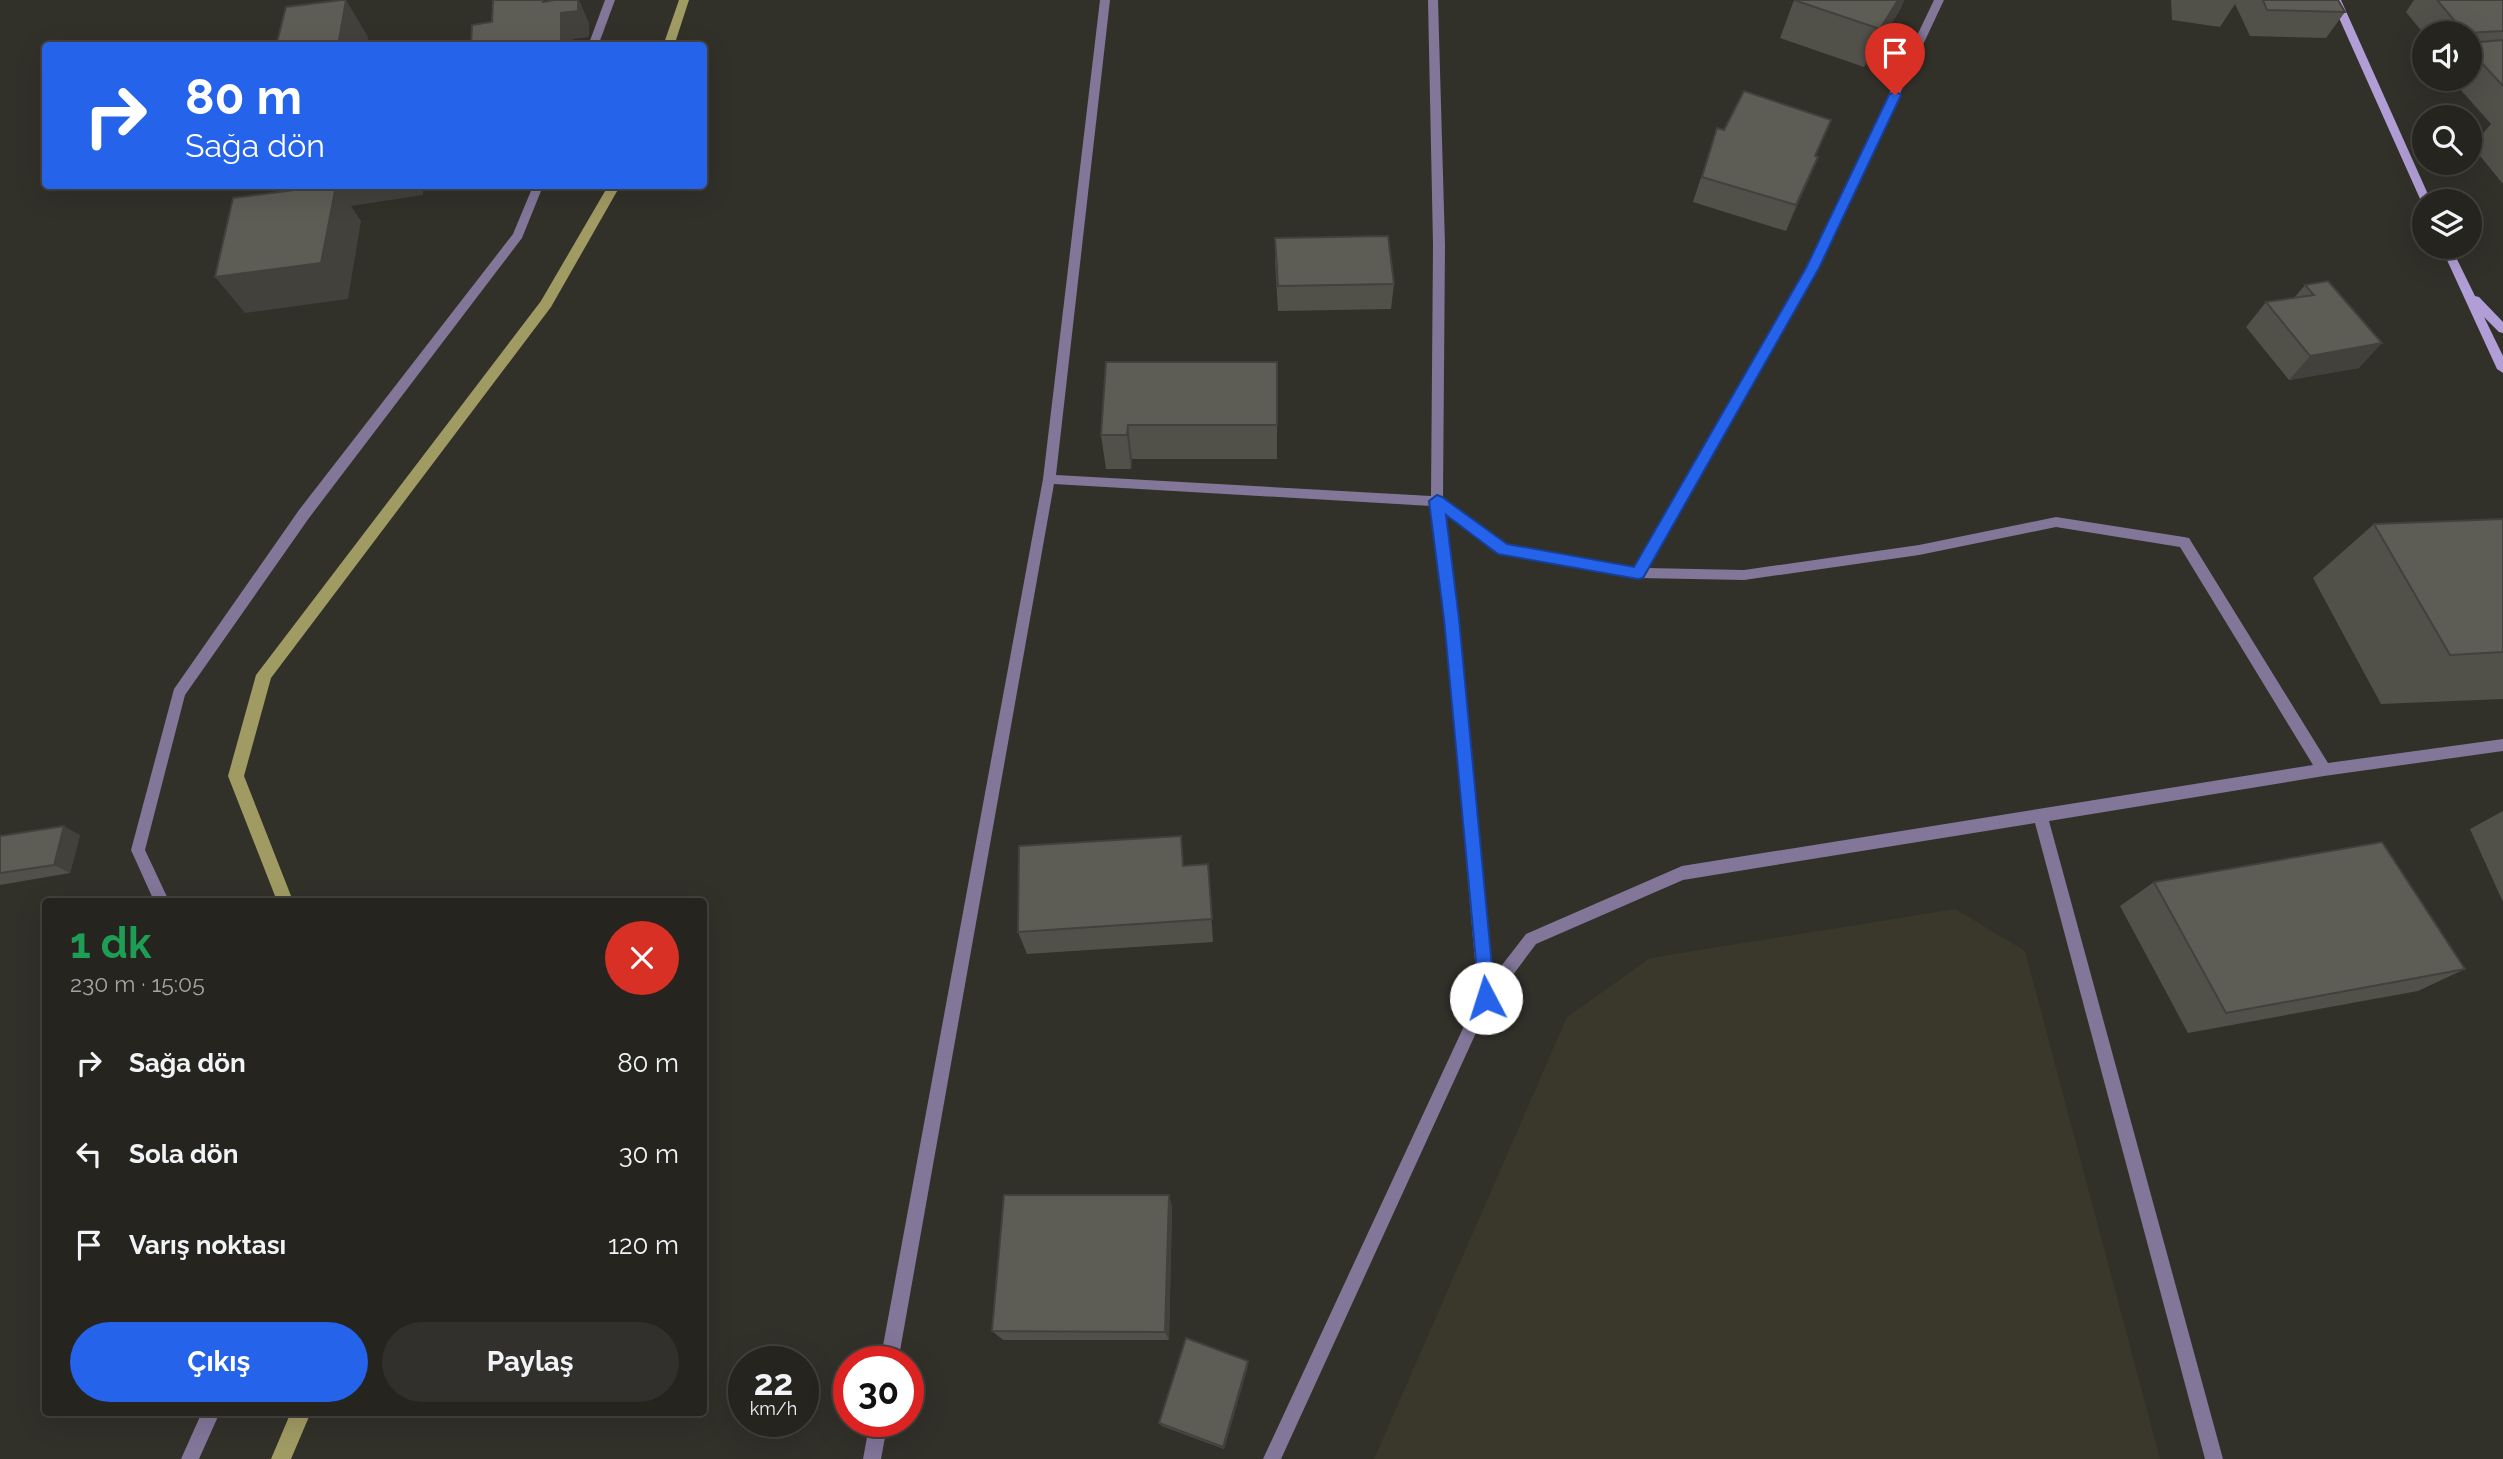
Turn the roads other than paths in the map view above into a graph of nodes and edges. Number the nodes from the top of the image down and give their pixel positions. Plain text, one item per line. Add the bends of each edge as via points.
1 (610, 0) edge
2 (1105, 0) edge
3 (1433, 0) edge
4 (1939, 0) edge
5 (2336, 0) edge
6 (594, 42) edge
7 (537, 189) edge
8 (2421, 189) edge
9 (2452, 259) edge
10 (2465, 288) junction
11 (2503, 329) edge
12 (2503, 369) edge
13 (1049, 479) junction
14 (1437, 501) junction
15 (1638, 573) junction
16 (2503, 745) edge
17 (2324, 770) junction
18 (2040, 816) junction
19 (160, 898) edge
20 (1486, 998) junction
21 (892, 1346) edge
22 (209, 1416) edge
23 (876, 1437) edge
24 (190, 1459) edge
25 (872, 1459) edge
26 (1272, 1459) edge
27 (2214, 1459) edge

1 - 6 street
2 - 13 street
3 - 14 street via 1439,244
4 - 15 street via 1812,268
5 - 8 street
7 - 19 street via 519,235 304,514 179,693 138,850
9 - 10 street
10 - 11 street
10 - 12 street
13 - 14 street
13 - 21 street
14 - 15 street via 1503,550
14 - 20 street
15 - 17 street via 1744,575 1919,551 2056,522 2184,542
16 - 17 street
17 - 18 street
18 - 20 street via 1682,873 1531,939
18 - 27 street
20 - 26 street
22 - 24 street
23 - 25 street

